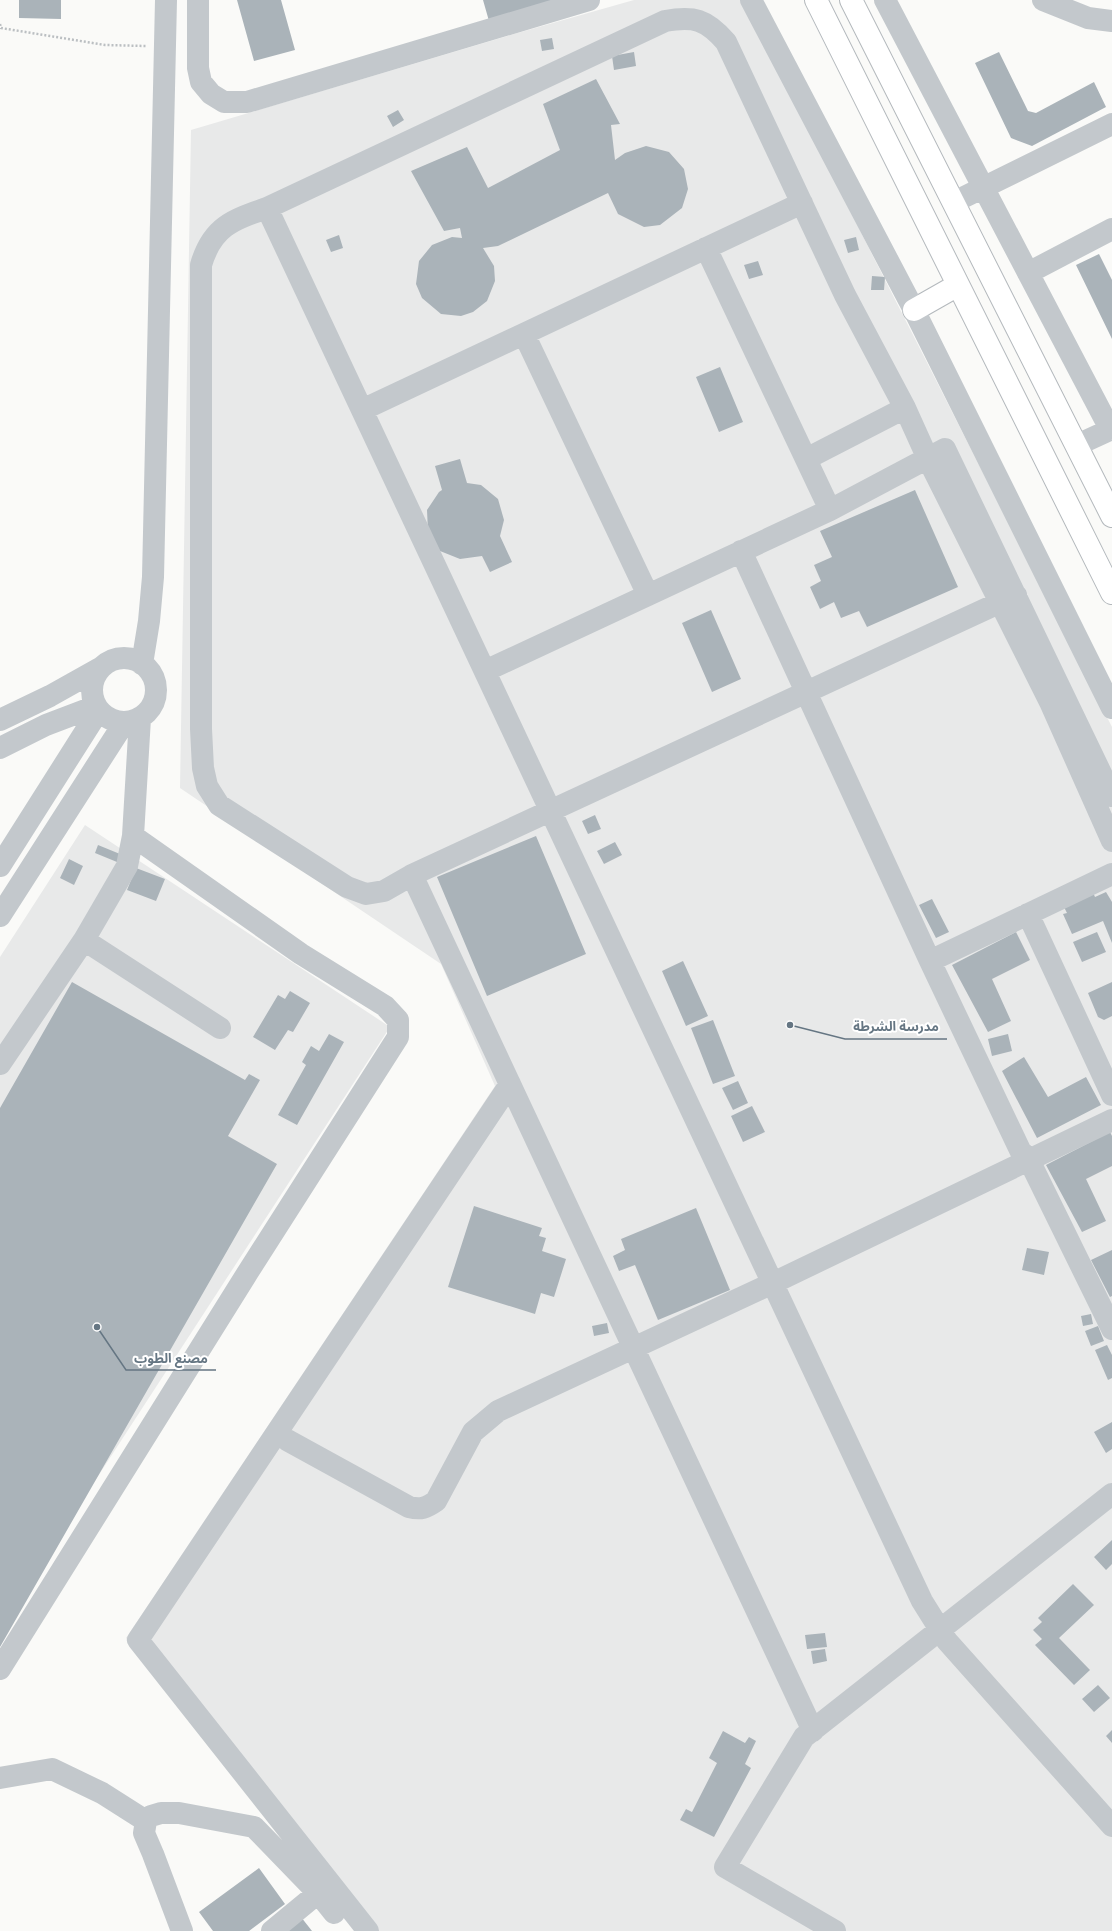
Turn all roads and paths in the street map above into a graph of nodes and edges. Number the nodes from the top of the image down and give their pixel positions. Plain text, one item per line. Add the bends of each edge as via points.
1 (166, 0) edge
2 (198, 0) edge
3 (589, 0) edge
4 (751, 0) edge
5 (816, 0) edge
6 (850, 0) edge
7 (885, 0) edge
8 (1043, 0) edge
9 (1112, 21) edge
10 (0, 24) edge
11 (165, 47) junction
12 (1112, 124) edge
13 (984, 187) junction
14 (954, 202) junction
15 (802, 203) junction
16 (267, 208) junction
17 (1112, 229) edge
18 (706, 248) junction
19 (1028, 273) junction
20 (958, 285) junction
21 (914, 310) junction
22 (524, 334) junction
23 (905, 408) junction
24 (362, 410) junction
25 (1111, 429) edge
26 (1077, 445) junction
27 (806, 459) junction
28 (928, 459) junction
29 (830, 510) junction
30 (1112, 516) edge
31 (741, 551) junction
32 (1112, 593) edge
33 (648, 595) junction
34 (1008, 599) junction
35 (142, 664) junction
36 (100, 668) junction
37 (485, 671) junction
38 (807, 692) junction
39 (98, 708) junction
40 (1112, 708) edge
41 (0, 720) edge
42 (132, 720) junction
43 (0, 748) edge
44 (1112, 796) edge
45 (551, 811) junction
46 (133, 836) junction
47 (1112, 841) edge
48 (0, 866) edge
49 (1112, 874) edge
50 (412, 875) junction
51 (1028, 914) junction
52 (0, 916) edge
53 (84, 940) junction
54 (930, 961) junction
55 (220, 1028) dead end
56 (0, 1064) edge
57 (510, 1084) junction
58 (1112, 1094) edge
59 (1112, 1120) edge
60 (1029, 1160) junction
61 (773, 1283) junction
62 (1112, 1329) edge
63 (634, 1348) junction
64 (287, 1440) dead end
65 (1112, 1494) edge
66 (939, 1629) junction
67 (0, 1669) edge
68 (813, 1731) junction
69 (0, 1778) edge
70 (146, 1821) junction
71 (1112, 1826) edge
72 (318, 1892) junction
73 (182, 1931) edge
74 (272, 1931) edge
75 (349, 1931) edge
76 (368, 1931) edge
77 (835, 1931) edge

1 - 11 street
2 - 3 street via 198,68 201,82 211,94 224,102 247,102
4 - 21 street
5 - 20 highway
6 - 14 highway
7 - 13 street
8 - 9 street via 1088,18
10 - 11 path via 1,28 105,44
11 - 35 street via 153,577
12 - 13 street
13 - 14 street
13 - 19 street
14 - 26 highway
15 - 16 street via 726,42 706,23 685,17 665,21
15 - 18 street
15 - 23 street via 845,294
16 - 24 street
16 - 50 street via 235,219 212,237 201,265 203,768 207,786 219,805 347,887 366,894 384,891
17 - 19 street
18 - 22 street
18 - 27 street
19 - 25 street
20 - 21 highway
20 - 32 highway
21 - 40 street
22 - 24 street
22 - 33 street
23 - 27 street
23 - 28 street
24 - 37 street
25 - 26 street
26 - 30 highway
27 - 29 street
28 - 29 street
28 - 34 street
29 - 31 street
31 - 33 street
31 - 38 street
33 - 37 street
34 - 38 street
34 - 44 street
34 - 47 street via 1050,702
35 - 36 street via 119,658
35 - 42 street via 153,678 156,687 152,705 147,712
36 - 39 street via 92,685 92,694
36 - 41 street via 67,688
37 - 45 street
38 - 45 street
38 - 54 street
39 - 42 street via 105,717
39 - 43 street via 46,725
39 - 48 street
42 - 46 street
42 - 52 street
45 - 50 street
45 - 61 street
46 - 53 street via 127,866
46 - 67 street via 301,954 384,1006 398,1020 398,1037
49 - 51 street
50 - 57 street
51 - 54 street
51 - 58 street
53 - 55 street
53 - 56 street
54 - 60 street via 1020,1150
57 - 63 street
57 - 76 street via 138,1640
59 - 60 street
60 - 61 street
60 - 62 street
61 - 63 street
61 - 66 street via 922,1601
63 - 64 street via 525,1397 488,1418 473,1432 436,1501 419,1510 409,1507
63 - 68 street
65 - 66 street
66 - 68 street
66 - 71 street via 946,1641
68 - 77 street via 804,1737 725,1867
69 - 70 street via 52,1769 102,1793
70 - 72 street via 151,1816 161,1813 179,1813 254,1827
70 - 73 street via 144,1833
72 - 74 street
72 - 75 street

